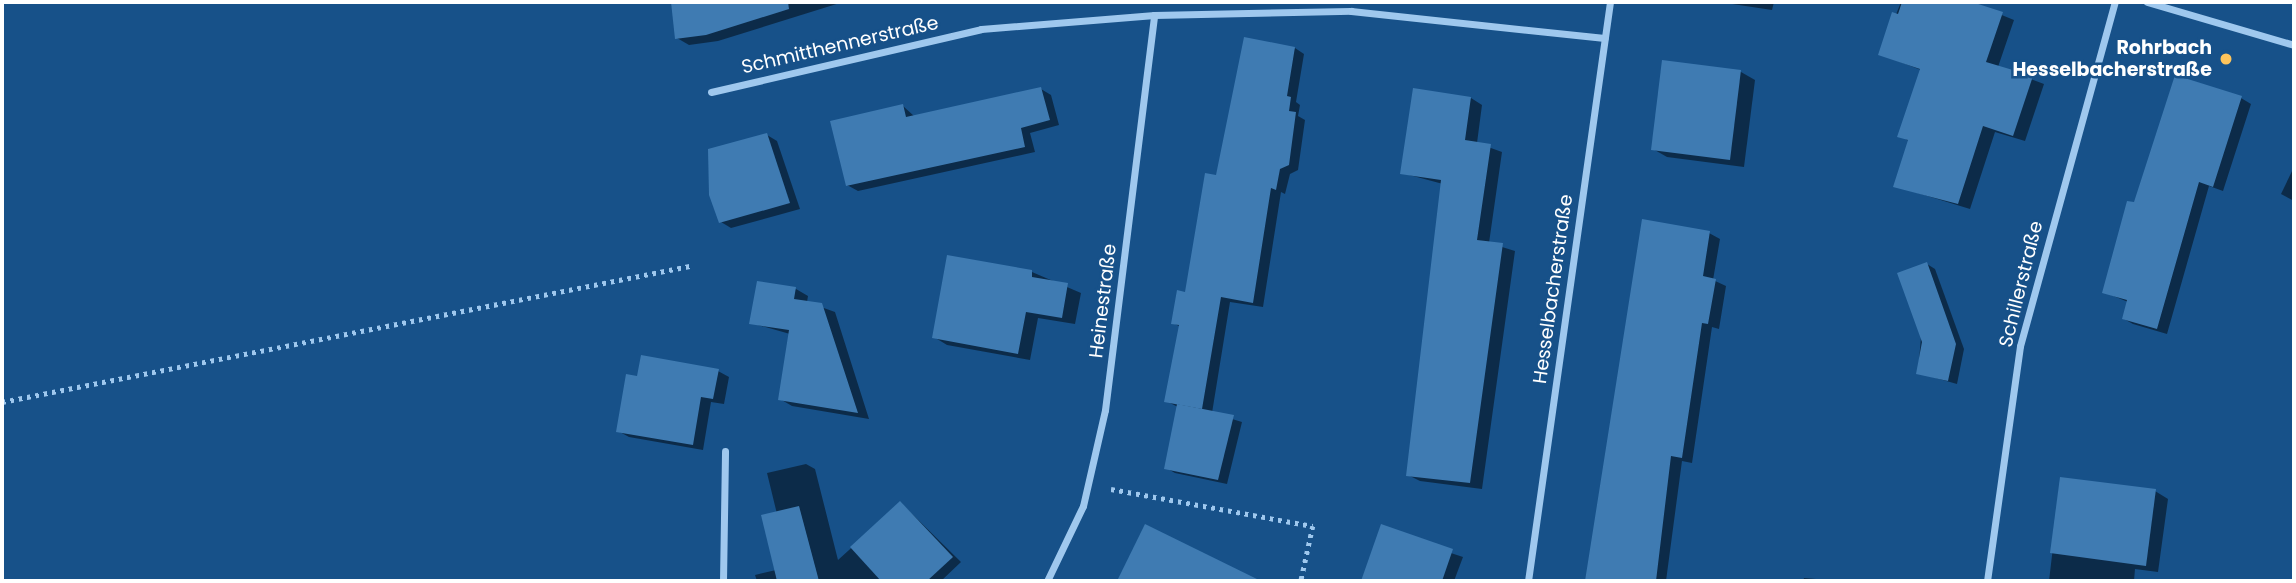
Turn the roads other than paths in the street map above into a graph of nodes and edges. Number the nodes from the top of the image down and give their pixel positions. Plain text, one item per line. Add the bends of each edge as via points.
1 (1610, 2) edge
2 (2115, 2) edge
3 (2147, 2) edge
4 (1154, 15) junction
5 (1605, 37) junction
6 (2294, 45) edge
7 (711, 92) dead end
8 (724, 452) dead end
9 (723, 581) edge
10 (1047, 581) edge
11 (1528, 581) edge
12 (1987, 581) edge

1 - 5 street, Hesselbacherstraße
2 - 12 street, Schillerstraße via 2020,346
3 - 6 street
4 - 5 street, Schmitthennerstraße via 1350,11
4 - 7 street, Schmitthennerstraße via 981,29
4 - 10 street, Heinestraße via 1105,410 1083,506
5 - 11 street, Hesselbacherstraße
8 - 9 street

